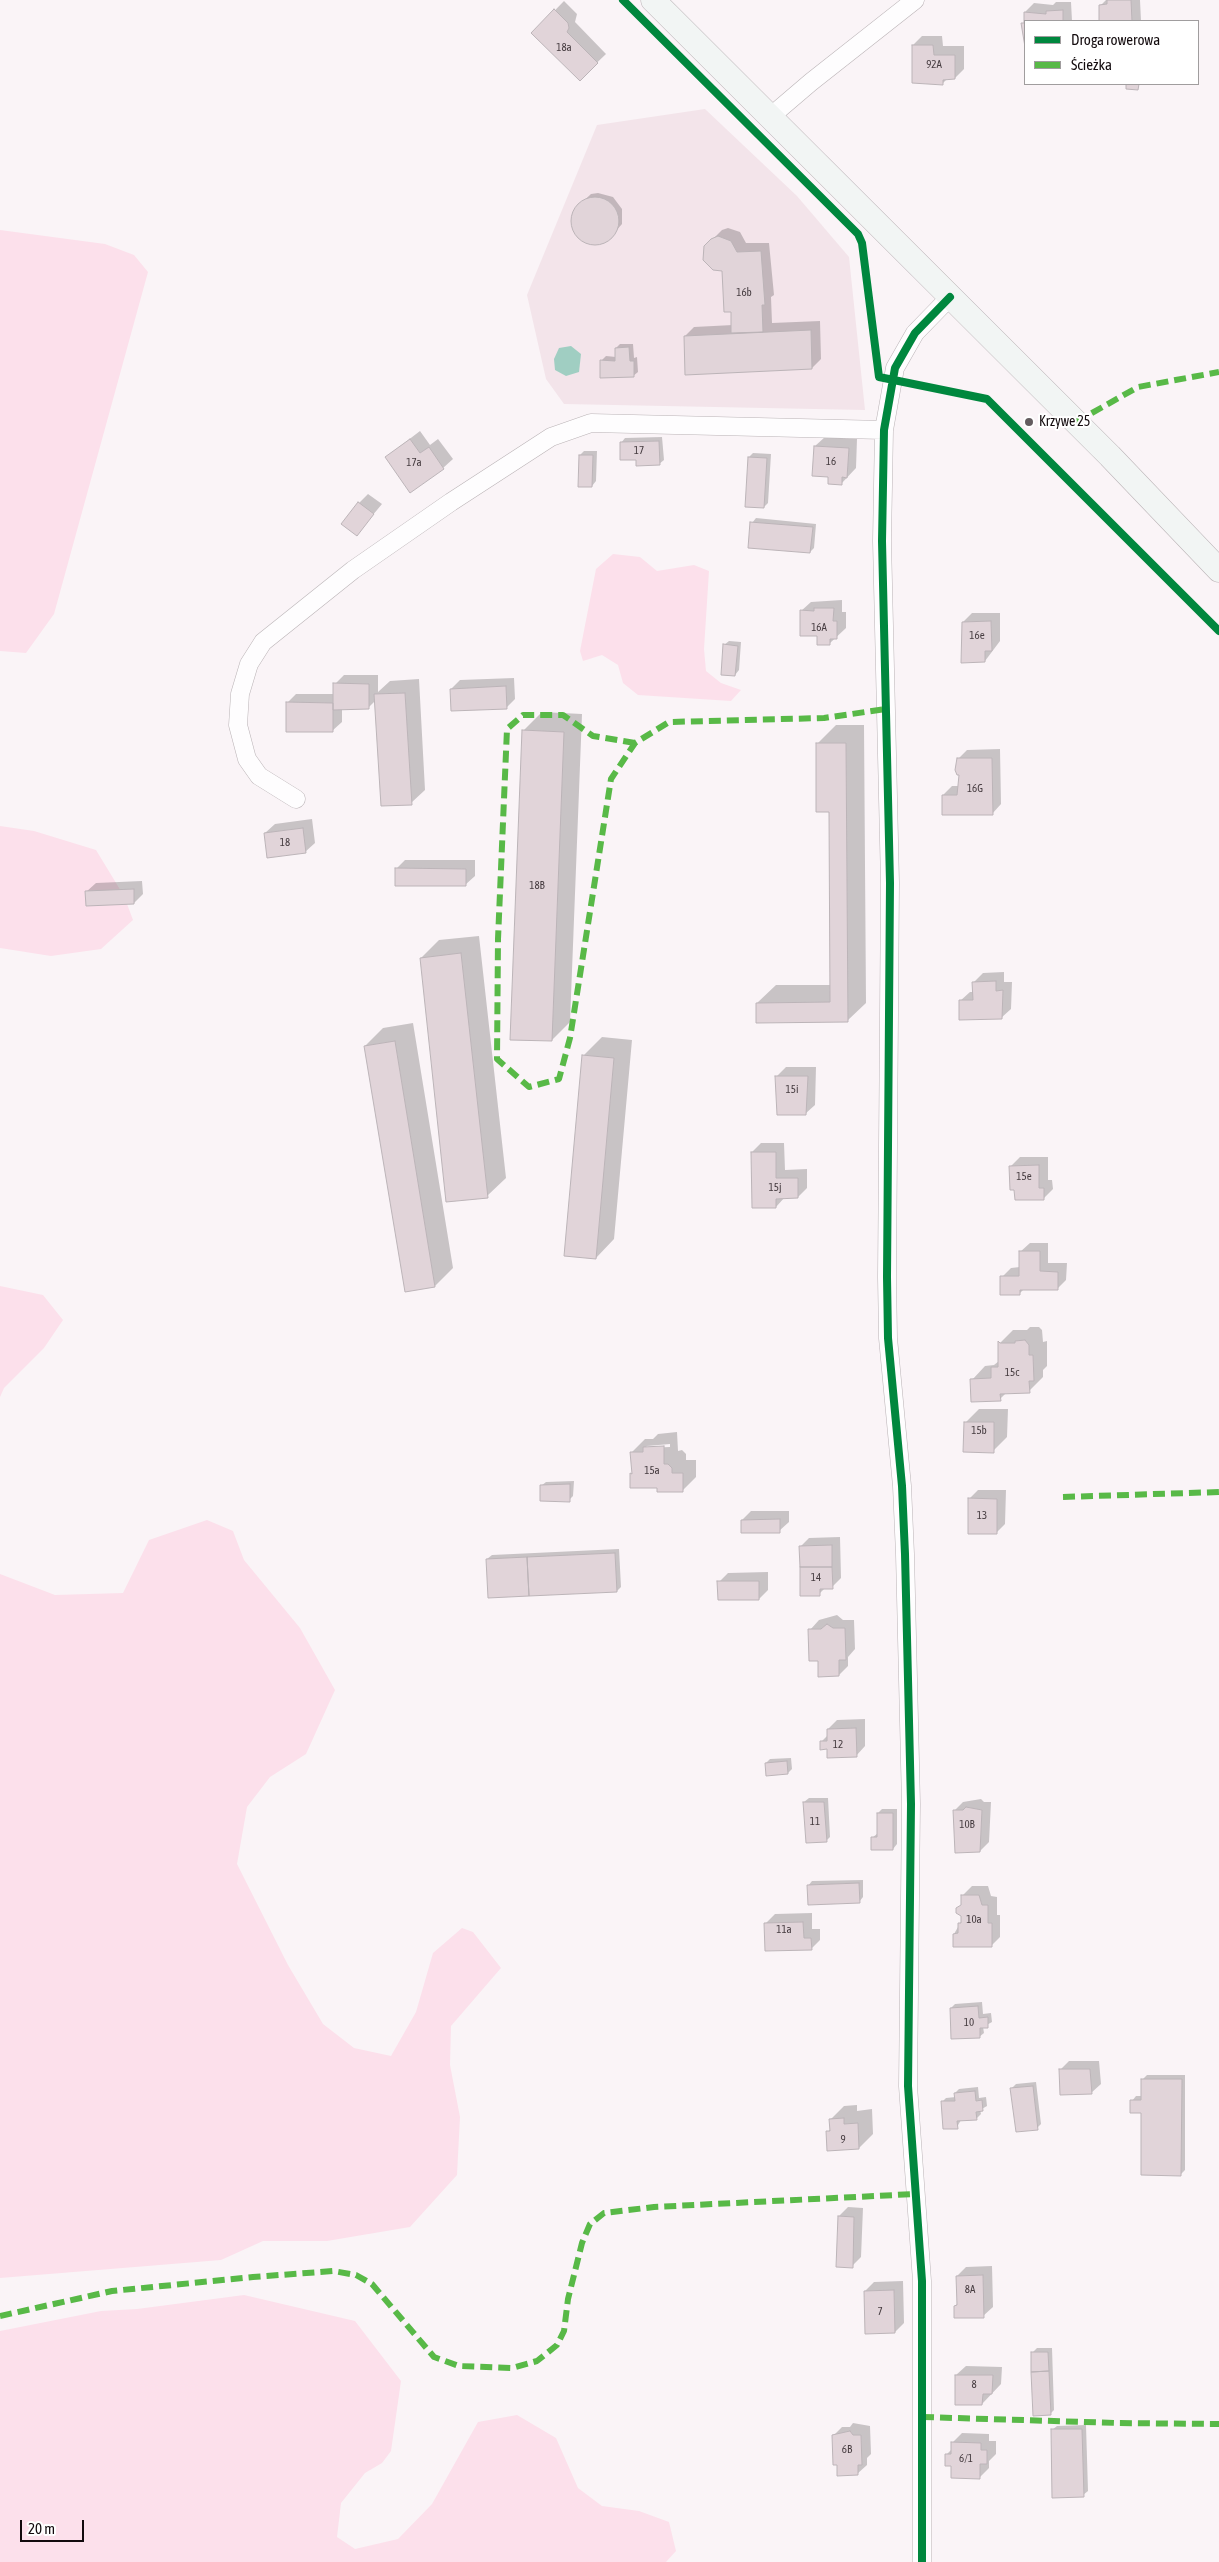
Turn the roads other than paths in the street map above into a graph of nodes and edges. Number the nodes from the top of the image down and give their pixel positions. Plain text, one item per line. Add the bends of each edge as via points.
1 (653, 0) edge
2 (915, 0) edge
3 (770, 117) junction
4 (950, 297) junction
5 (884, 430) junction
6 (1219, 570) edge
7 (296, 799) dead end
8 (922, 2562) edge

1 - 3 main road
2 - 3 street
3 - 4 main road
4 - 5 street via 920,328 901,356 892,379
4 - 6 main road
5 - 7 street via 591,423 551,437 353,570 263,642 249,664 240,694 238,725 247,759 260,776
5 - 8 street via 882,541 890,883 887,1285 888,1338 905,1554 911,1804 908,2086 922,2281

